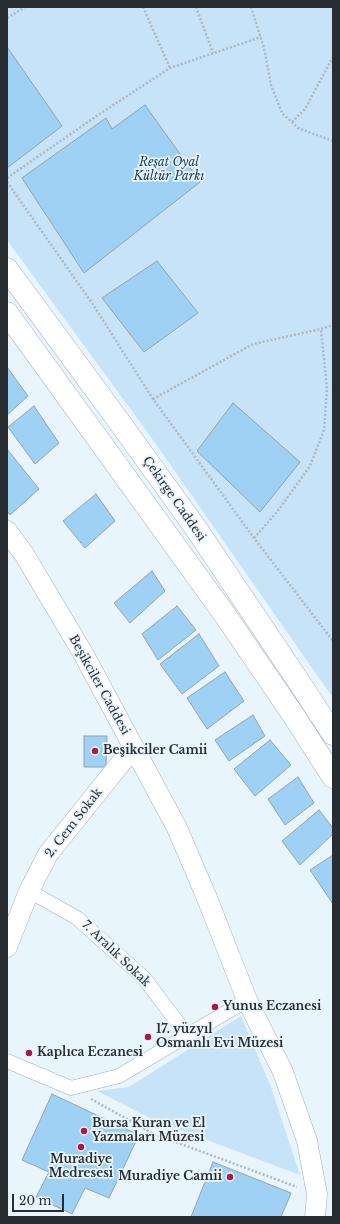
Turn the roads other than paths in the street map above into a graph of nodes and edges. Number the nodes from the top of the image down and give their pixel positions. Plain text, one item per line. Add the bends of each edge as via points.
1 (7, 269) edge
2 (7, 313) edge
3 (7, 531) edge
4 (333, 734) edge
5 (134, 748) junction
6 (333, 777) edge
7 (29, 891) junction
8 (7, 947) edge
9 (247, 1000) junction
10 (187, 1035) junction
11 (7, 1062) edge
12 (315, 1217) edge

1 - 4 main road, Çekirge Caddesi via 195,527
2 - 6 main road via 225,615
3 - 5 main road, Beşikciler Caddesi via 24,554 84,655
5 - 7 main road, 2. Cem Sokak via 48,854
5 - 9 main road, Beşikciler Caddesi via 178,828
7 - 8 main road, 2. Cem Sokak
7 - 10 street, 7. Aralık Sokak via 77,918 144,978
9 - 10 street
9 - 12 main road, Beşikciler Caddesi via 283,1072 307,1141 317,1194
10 - 11 street via 119,1076 71,1088

